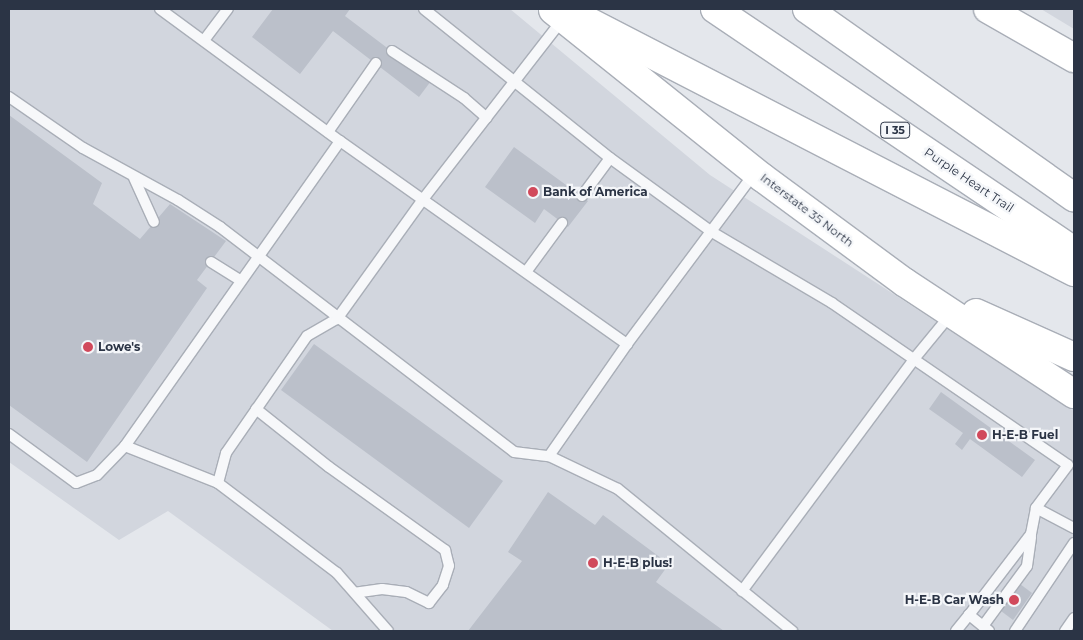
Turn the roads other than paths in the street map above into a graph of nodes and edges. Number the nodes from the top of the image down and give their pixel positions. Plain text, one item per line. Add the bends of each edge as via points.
1 (160, 9) edge
2 (228, 9) edge
3 (424, 9) edge
4 (715, 9) edge
5 (807, 9) edge
6 (824, 9) edge
7 (988, 9) edge
8 (560, 12) edge
9 (205, 39) junction
10 (392, 51) dead end
11 (1074, 58) edge
12 (884, 62) junction
13 (376, 63) dead end
14 (514, 84) junction
15 (9, 97) edge
16 (487, 118) junction
17 (328, 132) junction
18 (340, 142) junction
19 (610, 158) junction
20 (756, 172) junction
21 (134, 178) junction
22 (582, 196) dead end
23 (1074, 197) edge
24 (424, 198) junction
25 (154, 222) dead end
26 (562, 223) dead end
27 (712, 232) junction
28 (1074, 251) edge
29 (258, 255) junction
30 (211, 262) dead end
31 (526, 272) junction
32 (1074, 272) edge
33 (240, 280) junction
34 (955, 309) junction
35 (337, 319) junction
36 (627, 344) junction
37 (1074, 357) edge
38 (914, 359) junction
39 (1074, 394) edge
40 (256, 409) junction
41 (9, 434) edge
42 (124, 446) junction
43 (549, 456) junction
44 (218, 483) junction
45 (1036, 508) junction
46 (1074, 528) edge
47 (1031, 534) junction
48 (1074, 543) edge
49 (742, 591) junction
50 (355, 593) junction
51 (969, 615) junction
52 (1074, 618) edge
53 (986, 629) edge
54 (388, 631) edge
55 (792, 631) edge
56 (956, 631) edge
57 (1015, 631) edge
58 (1065, 631) edge

1 - 9 lane
2 - 9 lane
3 - 14 lane
4 - 28 main road, Purple Heart Trail / I 35
5 - 12 main road
6 - 12 main road
7 - 11 main road
8 - 14 lane
8 - 20 main road, Interstate 35 North
8 - 32 main road
9 - 17 lane
10 - 16 lane via 464,98
12 - 23 main road
13 - 17 lane
14 - 16 lane
14 - 19 lane
15 - 21 lane
16 - 24 lane
17 - 18 lane
18 - 24 lane
18 - 29 lane
19 - 22 lane
19 - 27 lane
20 - 27 lane
20 - 34 main road, Interstate 35 North via 904,282
21 - 25 lane
21 - 29 lane via 178,200
24 - 31 lane
24 - 35 lane
26 - 31 lane
27 - 36 lane
27 - 38 lane via 832,303
29 - 33 lane
29 - 35 lane
30 - 33 lane
31 - 36 lane
33 - 42 lane
34 - 37 main road
34 - 38 lane
34 - 39 main road
35 - 40 lane via 307,336
35 - 43 lane via 514,452
36 - 43 lane
38 - 45 lane via 1068,466
38 - 49 lane
40 - 44 lane via 226,453
40 - 50 lane via 329,468 445,550 449,566 443,585 429,603 406,592 382,589
41 - 42 lane via 76,483 97,475
42 - 44 lane
43 - 49 lane via 618,488
44 - 50 lane via 337,573
45 - 46 lane
45 - 47 lane
47 - 51 lane
47 - 53 lane via 1027,566
48 - 57 lane
49 - 55 lane
50 - 54 lane
51 - 53 lane
51 - 56 lane
52 - 58 lane

